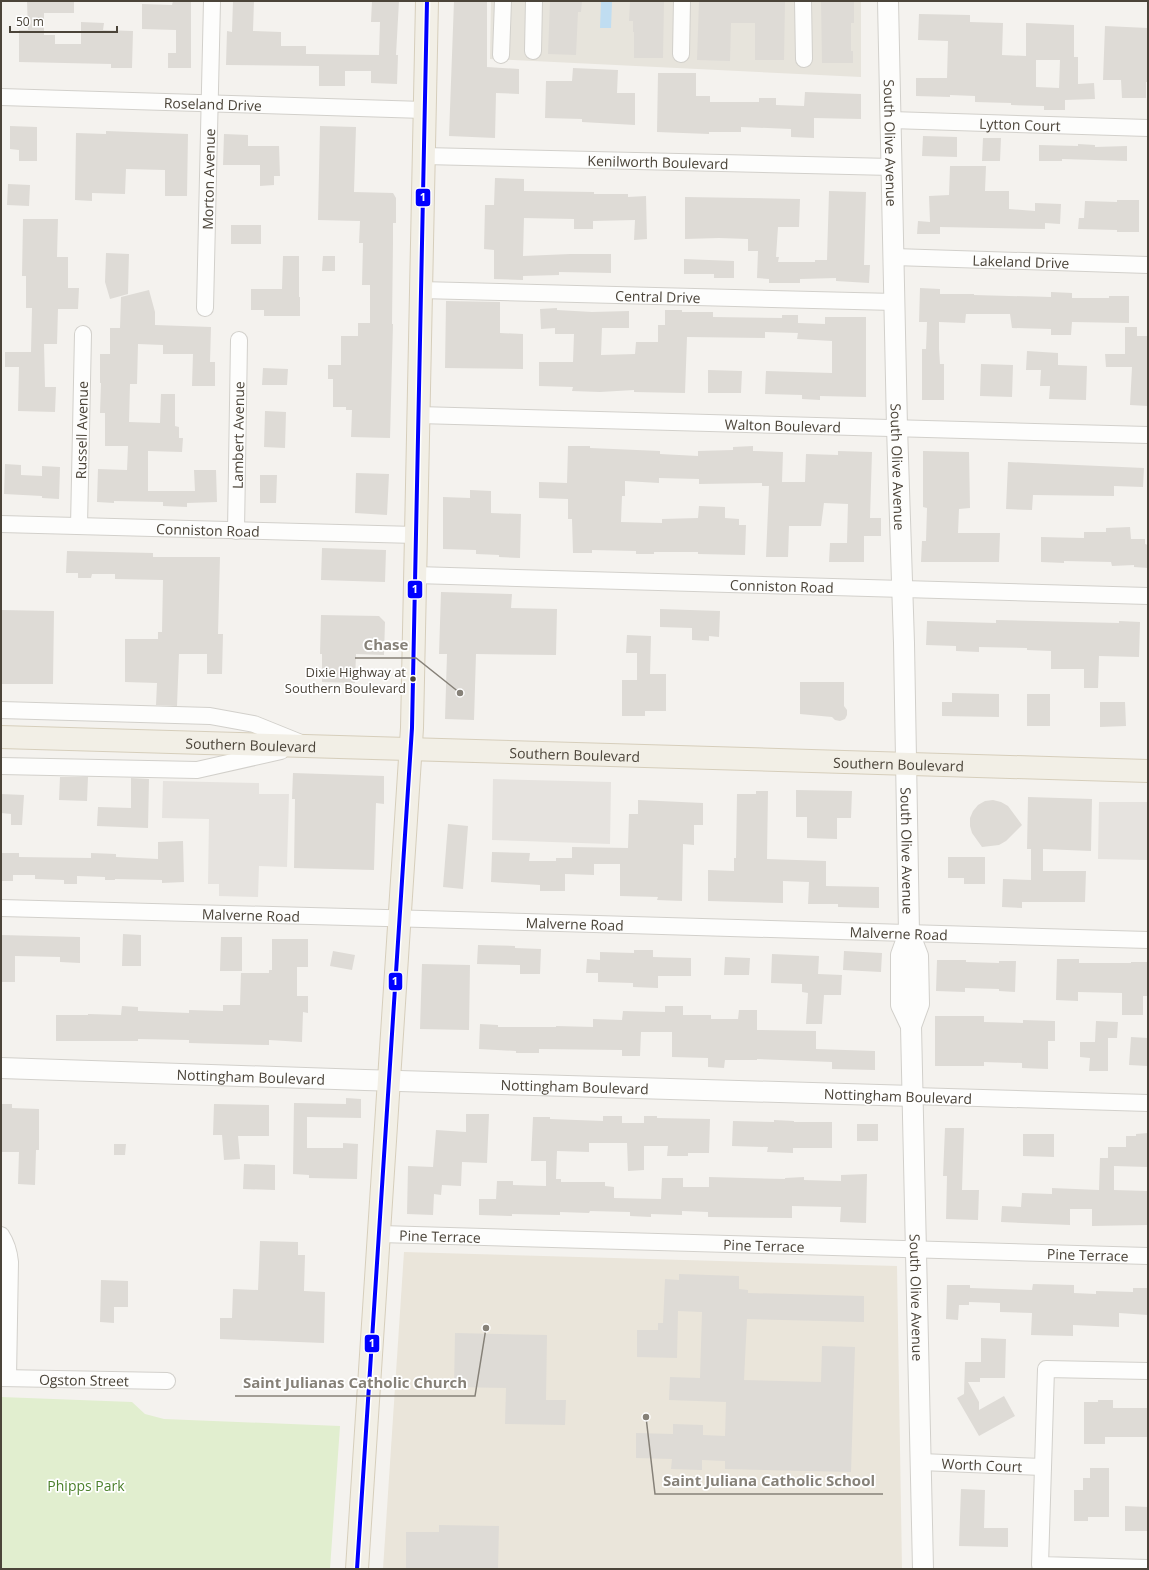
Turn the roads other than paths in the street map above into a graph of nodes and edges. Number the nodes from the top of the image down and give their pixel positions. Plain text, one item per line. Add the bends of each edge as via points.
1 (212, 1) edge
2 (427, 1) edge
3 (503, 1) edge
4 (534, 1) edge
5 (682, 1) edge
6 (803, 1) edge
7 (888, 1) edge
8 (533, 51) dead end
9 (681, 54) dead end
10 (501, 55) dead end
11 (804, 58) dead end
12 (1, 97) edge
13 (209, 103) junction
14 (424, 110) junction
15 (891, 120) junction
16 (1148, 128) edge
17 (424, 156) junction
18 (892, 167) junction
19 (894, 257) junction
20 (1148, 265) edge
21 (420, 290) junction
22 (895, 302) junction
23 (205, 308) dead end
24 (83, 334) dead end
25 (240, 340) dead end
26 (418, 415) junction
27 (897, 427) junction
28 (1148, 435) edge
29 (1, 524) edge
30 (79, 526) junction
31 (236, 531) junction
32 (416, 536) junction
33 (415, 575) junction
34 (901, 588) junction
35 (1148, 596) edge
36 (1, 710) edge
37 (1, 737) edge
38 (308, 746) junction
39 (410, 748) junction
40 (906, 763) junction
41 (1, 766) edge
42 (1148, 771) edge
43 (1, 908) edge
44 (400, 918) junction
45 (909, 933) junction
46 (1148, 940) edge
47 (1, 1068) edge
48 (389, 1081) junction
49 (914, 1096) junction
50 (1148, 1103) edge
51 (380, 1234) junction
52 (1, 1235) edge
53 (916, 1250) junction
54 (1148, 1256) edge
55 (1148, 1371) edge
56 (5, 1378) edge
57 (167, 1381) dead end
58 (920, 1462) junction
59 (1043, 1467) junction
60 (1148, 1568) edge
61 (357, 1569) edge
62 (923, 1569) edge

1 - 13 street, Morton Avenue
2 - 14 main road
3 - 10 street
4 - 8 street
5 - 9 street
6 - 11 street
7 - 15 street, South Olive Avenue
12 - 13 street, Roseland Drive
13 - 14 street, Roseland Drive
13 - 23 street, Morton Avenue
14 - 17 main road
15 - 16 street, Lytton Court
15 - 18 street, South Olive Avenue
17 - 18 street, Kenilworth Boulevard
17 - 21 main road
18 - 19 street, South Olive Avenue
19 - 20 street, Lakeland Drive
19 - 22 street, South Olive Avenue
21 - 22 street, Central Drive
21 - 26 main road
22 - 27 street, South Olive Avenue
24 - 30 street, Russell Avenue
25 - 31 street, Lambert Avenue
26 - 27 street, Walton Boulevard
26 - 32 main road
27 - 28 street, Walton Boulevard
27 - 34 street, South Olive Avenue
29 - 30 street, Conniston Road
30 - 31 street, Conniston Road
31 - 32 street, Conniston Road
32 - 33 main road
33 - 34 street, Conniston Road
33 - 39 main road
34 - 35 street, Conniston Road
34 - 40 street, South Olive Avenue
36 - 38 street via 210,716 254,724
37 - 38 main road, Southern Boulevard
38 - 39 main road, Southern Boulevard
38 - 41 street via 197,770
39 - 40 main road, Southern Boulevard
39 - 44 main road
40 - 42 main road, Southern Boulevard
40 - 45 street, South Olive Avenue
43 - 44 street, Malverne Road
44 - 45 street, Malverne Road
44 - 48 main road
45 - 46 street, Malverne Road
45 - 49 street, South Olive Avenue via 901,955 901,1005 911,1026
47 - 48 street, Nottingham Boulevard
48 - 49 street, Nottingham Boulevard
48 - 51 main road
49 - 50 street, Nottingham Boulevard
49 - 53 street, South Olive Avenue
51 - 53 street, Pine Terrace
51 - 61 main road
52 - 56 street via 8,1248 10,1262
53 - 54 street, Pine Terrace
53 - 58 street, South Olive Avenue
55 - 59 street via 1046,1369
56 - 57 street, Ogston Street
58 - 59 street, Worth Court
58 - 62 street, South Olive Avenue
59 - 60 street via 1040,1565

